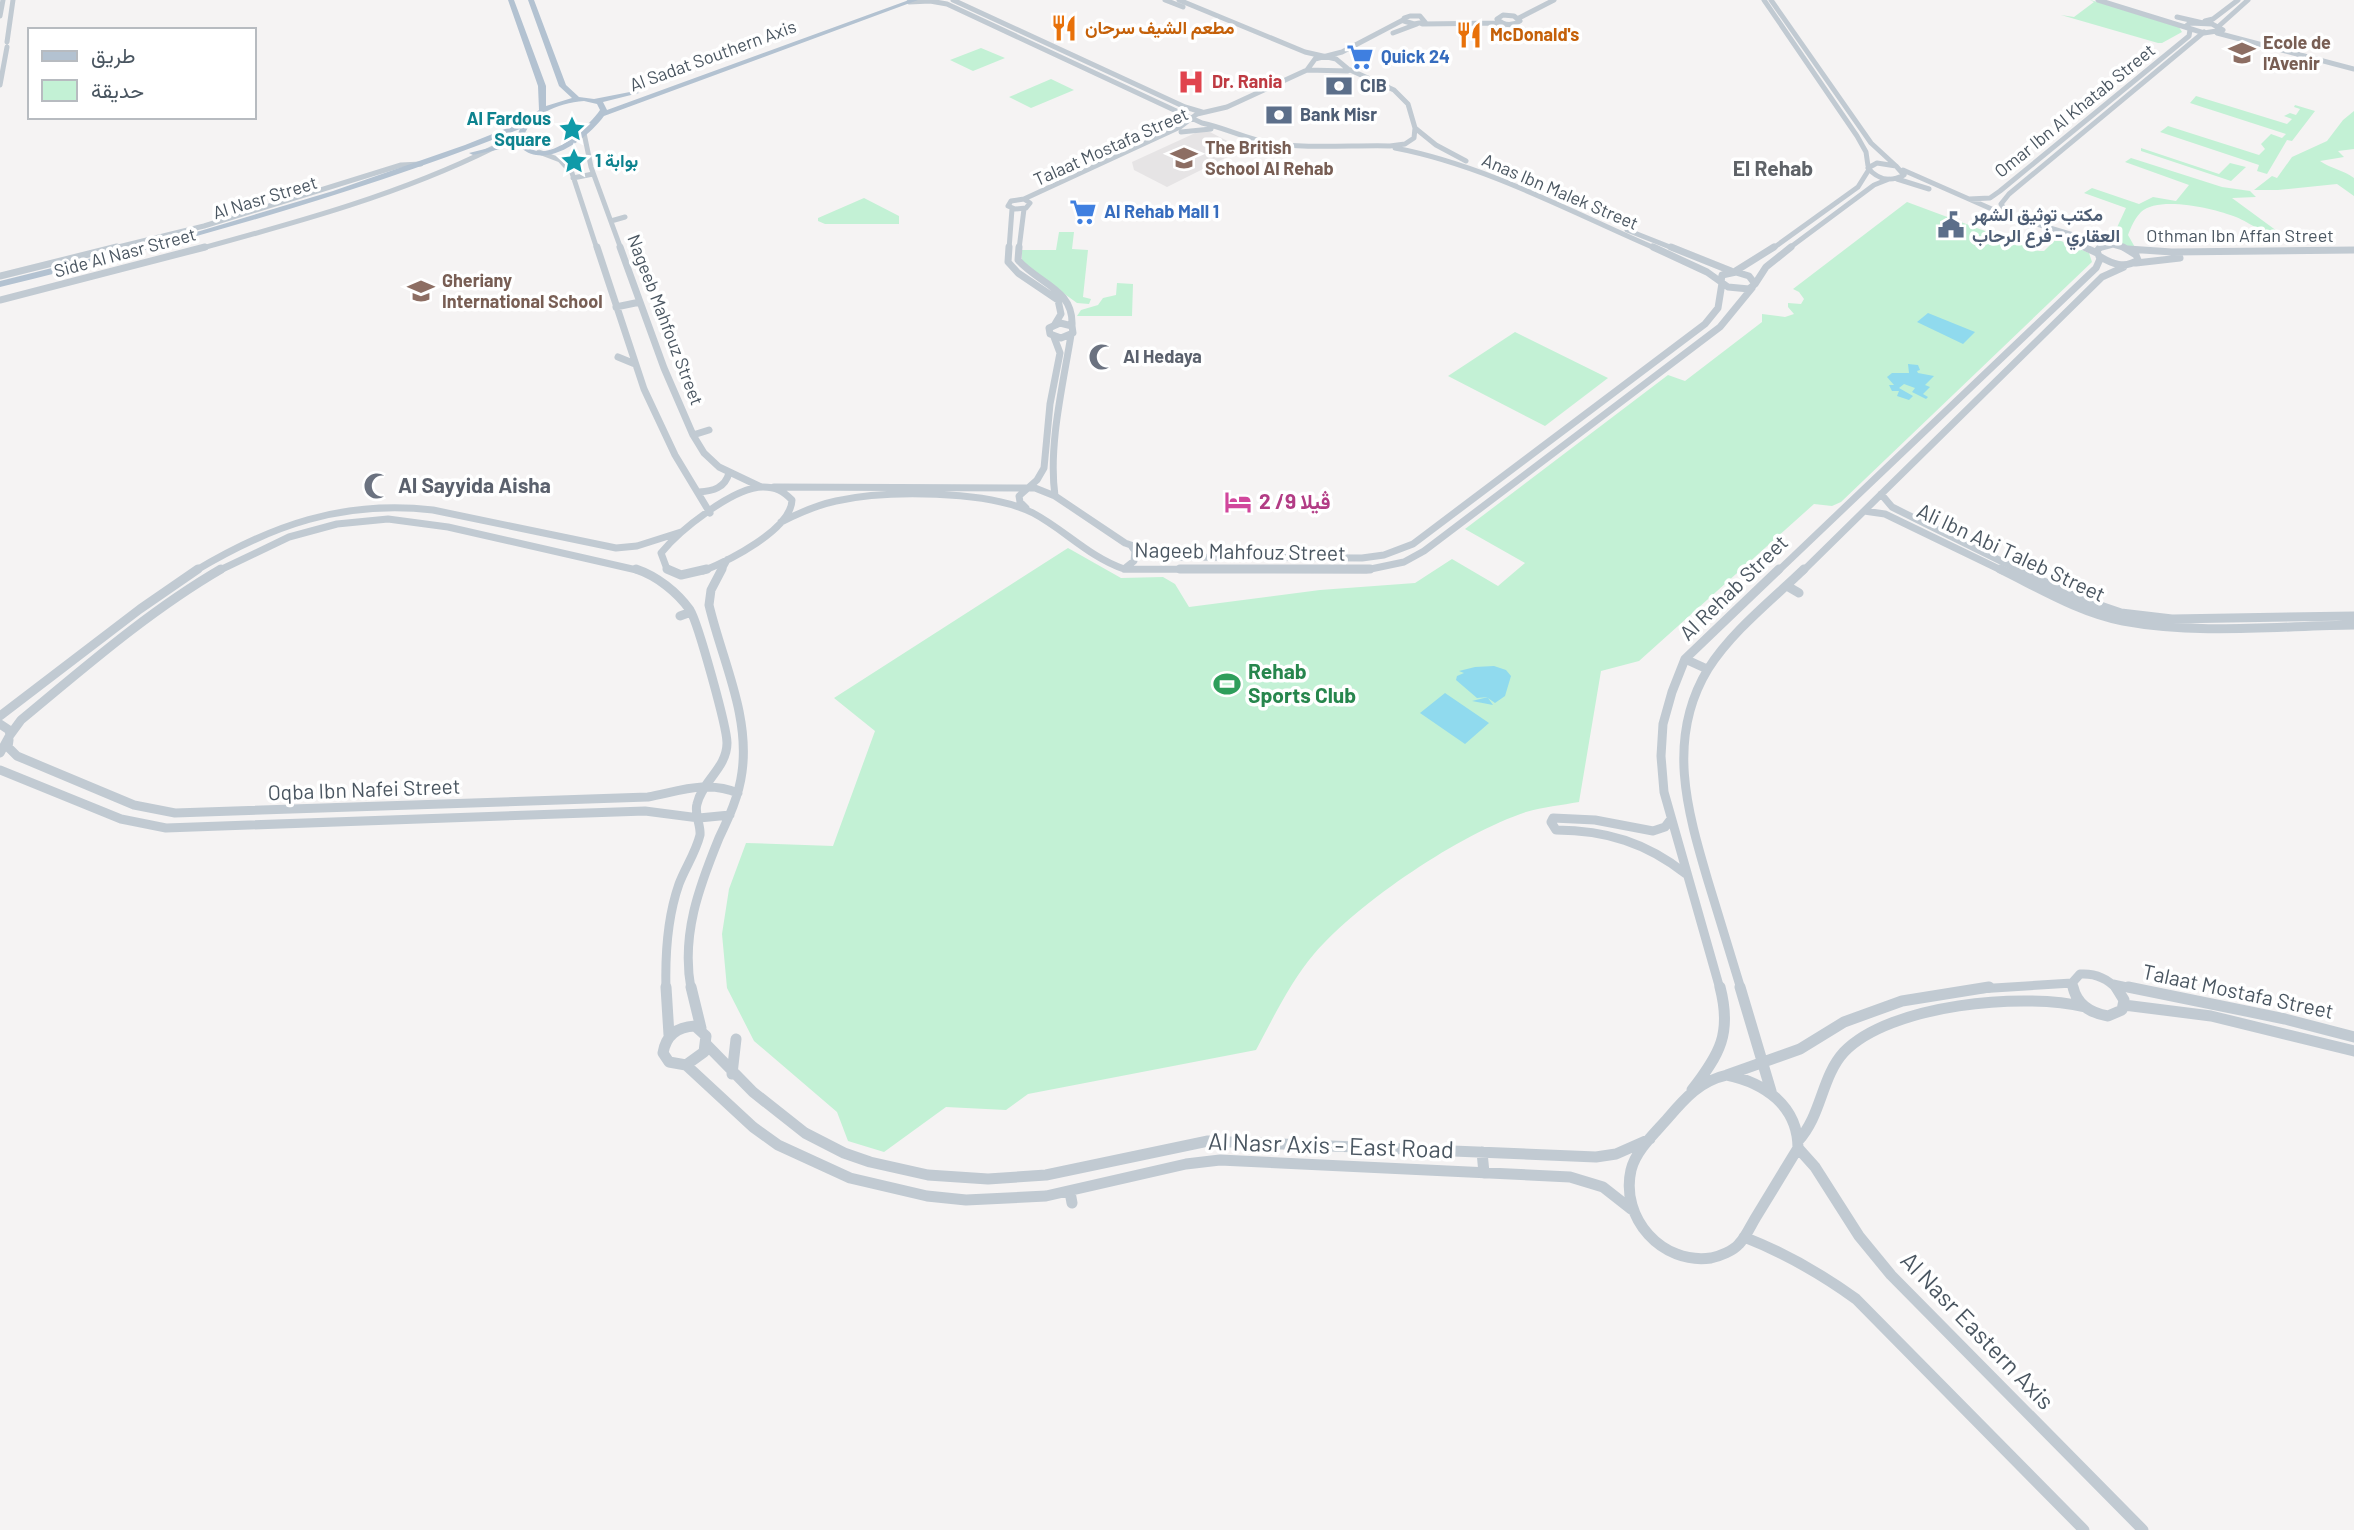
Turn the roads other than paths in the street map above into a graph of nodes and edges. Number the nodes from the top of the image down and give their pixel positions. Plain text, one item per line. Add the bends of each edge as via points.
1 (3, 0) edge
2 (13, 0) edge
3 (526, 0) edge
4 (899, 0) edge
5 (931, 0) edge
6 (1166, 0) edge
7 (1542, 0) edge
8 (1554, 0) edge
9 (1763, 0) edge
10 (1771, 0) edge
11 (2098, 0) edge
12 (2108, 0) edge
13 (2116, 0) edge
14 (2238, 0) edge
15 (2248, 0) edge
16 (912, 1) edge
17 (950, 2) edge
18 (512, 3) edge
19 (532, 3) edge
20 (1180, 3) edge
21 (1773, 14) junction
22 (1781, 14) junction
23 (1503, 15) junction
24 (0, 16) edge
25 (2172, 16) junction
26 (1519, 18) junction
27 (517, 19) junction
28 (506, 21) dead end
29 (1421, 22) junction
30 (1502, 23) junction
31 (2195, 23) junction
32 (2203, 23) junction
33 (2188, 28) junction
34 (2220, 29) junction
35 (2204, 32) junction
36 (0, 39) edge
37 (558, 41) dead end
38 (547, 43) junction
39 (7, 44) junction
40 (1062, 50) junction
41 (1348, 51) junction
42 (0, 52) edge
43 (1300, 52) junction
44 (1054, 53) junction
45 (1070, 54) junction
46 (1062, 57) junction
47 (1324, 57) junction
48 (1312, 61) junction
49 (1339, 61) junction
50 (2354, 67) edge
51 (1304, 71) junction
52 (1353, 72) junction
53 (1396, 82) dead end
54 (1382, 84) junction
55 (0, 85) edge
56 (563, 85) junction
57 (542, 86) junction
58 (575, 87) dead end
59 (617, 97) junction
60 (577, 99) junction
61 (595, 101) junction
62 (1159, 101) junction
63 (628, 103) junction
64 (1178, 103) junction
65 (2105, 105) junction
66 (1171, 107) junction
67 (1185, 107) junction
68 (1227, 107) junction
69 (2113, 108) junction
70 (543, 110) junction
71 (1204, 112) junction
72 (602, 114) junction
73 (1192, 119) junction
74 (532, 121) junction
75 (1207, 125) junction
76 (1222, 127) junction
77 (1415, 128) junction
78 (1181, 130) junction
79 (584, 133) junction
80 (1234, 133) junction
81 (492, 143) junction
82 (521, 146) junction
83 (1382, 146) junction
84 (1443, 149) junction
85 (539, 152) junction
86 (1431, 155) junction
87 (421, 164) junction
88 (1868, 168) junction
89 (1899, 168) junction
90 (593, 174) junction
91 (573, 178) junction
92 (1889, 179) junction
93 (1897, 179) junction
94 (1969, 199) junction
95 (1026, 204) junction
96 (1012, 209) junction
97 (2008, 214) junction
98 (625, 217) dead end
99 (611, 220) junction
100 (2109, 245) junction
101 (2127, 249) junction
102 (2354, 250) edge
103 (2315, 251) junction
104 (2098, 254) junction
105 (2354, 256) edge
106 (2322, 257) junction
107 (1754, 262) junction
108 (1709, 264) junction
109 (2132, 264) junction
110 (1766, 267) junction
111 (1701, 269) junction
112 (1734, 272) junction
113 (0, 276) edge
114 (1721, 282) junction
115 (0, 284) edge
116 (1754, 286) junction
117 (0, 292) edge
118 (0, 300) edge
119 (640, 302) junction
120 (1718, 303) junction
121 (616, 307) junction
122 (1736, 307) junction
123 (1055, 324) junction
124 (1072, 326) junction
125 (1071, 335) junction
126 (1054, 337) junction
127 (618, 357) dead end
128 (635, 364) junction
129 (2011, 367) junction
130 (2021, 371) dead end
131 (1954, 402) junction
132 (1968, 408) junction
133 (709, 430) dead end
134 (693, 435) junction
135 (1497, 469) dead end
136 (729, 473) junction
137 (1490, 486) junction
138 (761, 487) junction
139 (774, 487) junction
140 (1027, 487) junction
141 (699, 492) junction
142 (1881, 494) junction
143 (1055, 496) junction
144 (1864, 511) junction
145 (710, 513) junction
146 (1032, 513) junction
147 (781, 523) junction
148 (1926, 530) junction
149 (681, 532) junction
150 (1413, 544) junction
151 (1132, 547) junction
152 (1424, 551) junction
153 (727, 560) junction
154 (1124, 569) junction
155 (671, 573) junction
156 (660, 580) junction
157 (1787, 586) junction
158 (1799, 593) dead end
159 (691, 612) junction
160 (680, 616) dead end
161 (2354, 616) edge
162 (2354, 625) edge
163 (1685, 659) junction
164 (1707, 669) junction
165 (0, 716) edge
166 (0, 724) edge
167 (9, 738) junction
168 (0, 753) edge
169 (0, 771) edge
170 (708, 784) junction
171 (738, 793) junction
172 (648, 797) junction
173 (645, 811) junction
174 (730, 815) junction
175 (699, 818) junction
176 (1671, 819) junction
177 (1687, 875) junction
178 (1715, 971) junction
179 (1735, 971) junction
180 (2072, 983) junction
181 (2113, 984) junction
182 (2124, 1005) junction
183 (2085, 1007) junction
184 (701, 1028) junction
185 (669, 1035) junction
186 (2354, 1037) edge
187 (736, 1039) dead end
188 (707, 1045) junction
189 (2354, 1051) edge
190 (1763, 1062) junction
191 (686, 1065) junction
192 (732, 1074) junction
193 (1727, 1075) junction
194 (1692, 1090) junction
195 (1770, 1091) junction
196 (1650, 1139) junction
197 (1798, 1145) junction
198 (1482, 1152) junction
199 (1484, 1173) junction
200 (1631, 1209) junction
201 (1744, 1237) junction
202 (2084, 1530) edge
203 (2143, 1530) edge

1 - 24 street
2 - 39 street
3 - 18 main road
4 - 59 main road, Al Sadat Southern Axis
5 - 16 street
5 - 17 street
6 - 20 street
7 - 23 street
8 - 26 street
9 - 21 street
10 - 22 street
11 - 33 street
12 - 31 street
13 - 25 street
14 - 25 street via 2210,20
15 - 34 street
16 - 63 main road, Al Sadat Southern Axis
17 - 40 street
17 - 44 street via 966,14
18 - 19 main road
18 - 27 main road
19 - 38 main road
20 - 43 street
20 - 43 street
21 - 22 street
21 - 88 street via 1862,143
22 - 89 street via 1871,143
23 - 26 street
23 - 29 street
23 - 30 street via 1498,20
25 - 32 street
26 - 30 street via 1517,23
27 - 28 main road
27 - 57 main road
29 - 30 street
29 - 41 street
29 - 41 street via 1410,16
31 - 32 street
31 - 33 street via 2188,23
32 - 34 street
33 - 35 street
33 - 65 street, Omar Ibn Al Khatab Street via 2190,34
34 - 35 street
34 - 50 street
35 - 69 street, Omar Ibn Al Khatab Street
36 - 39 street
37 - 38 main road
38 - 56 main road
39 - 42 street
39 - 55 street
40 - 44 street
40 - 45 street
41 - 43 street
41 - 47 street
41 - 49 street
41 - 52 street via 1347,62
43 - 47 street
43 - 48 street
43 - 51 street
44 - 46 street
45 - 46 street
45 - 64 street
46 - 62 street
47 - 48 street
47 - 49 street
48 - 51 street
49 - 52 street
51 - 52 street
51 - 68 street, Talaat Mostafa Street
52 - 54 street
53 - 54 street
54 - 77 street via 1405,99
56 - 57 main road
56 - 58 main road
56 - 60 main road
57 - 70 main road
59 - 61 main road, Al Sadat Southern Axis
59 - 63 main road
60 - 61 main road, Al Sadat Southern Axis
60 - 70 main road
61 - 72 main road via 603,107
62 - 66 street
62 - 78 street via 1180,116
63 - 72 main road, Al Sadat Southern Axis
64 - 66 street
64 - 67 street
65 - 69 street
65 - 94 street, Omar Ibn Al Khatab Street via 1990,198
66 - 73 street
67 - 68 street
67 - 71 street
68 - 71 street, Talaat Mostafa Street
68 - 76 street, Talaat Mostafa Street via 1219,118
69 - 97 street, Omar Ibn Al Khatab Street via 2009,194 2001,204
70 - 74 main road
71 - 73 street, Talaat Mostafa Street
72 - 79 main road
73 - 75 street
73 - 78 street, Talaat Mostafa Street
74 - 81 main road, Al Nasr Street
74 - 82 main road via 519,134
75 - 76 street
75 - 78 street, Talaat Mostafa Street
76 - 80 street
77 - 83 street via 1410,141
77 - 84 street, Anas Ibn Malek Street
78 - 80 street
78 - 95 street, Talaat Mostafa Street
79 - 85 main road via 568,145
79 - 90 street, Nageeb Mahfouz Street
80 - 83 street via 1284,145
81 - 82 main road, Al Nasr Street
81 - 87 main road, Al Nasr Street
81 - 117 main road, Al Nasr Street via 245,229
81 - 118 street, Side Al Nasr Street via 448,168 287,223
82 - 85 main road
83 - 86 street, Anas Ibn Malek Street
84 - 86 street via 1433,150
84 - 108 street, Anas Ibn Malek Street
85 - 91 street, Nageeb Mahfouz Street via 565,163
86 - 111 street, Anas Ibn Malek Street
87 - 113 street, Side Al Nasr Street via 401,165 155,239
87 - 115 main road, Al Nasr Street via 243,222
88 - 89 street via 1877,163
88 - 92 street
88 - 107 street via 1858,187
89 - 93 street via 1903,177
89 - 94 street
90 - 91 street
90 - 99 street, Nageeb Mahfouz Street
91 - 121 street, Nageeb Mahfouz Street
92 - 93 street
92 - 110 street via 1874,185
93 - 104 street
94 - 97 street
95 - 96 street
95 - 96 street via 1011,201
95 - 124 street, Talaat Mostafa Street via 1018,260 1067,299 1074,312
96 - 123 street via 1008,262 1058,300 1061,314
97 - 100 street
98 - 99 street
99 - 119 street, Nageeb Mahfouz Street
100 - 101 street, Othman Ibn Affan Street
100 - 104 street via 2100,247
101 - 103 street, Othman Ibn Affan Street
101 - 109 street via 2136,254
102 - 103 street, Othman Ibn Affan Street
103 - 106 street
104 - 109 street via 2112,263
104 - 131 street, Al Rehab Street via 2096,268
105 - 106 street, Othman Ibn Affan Street
106 - 109 street, Othman Ibn Affan Street via 2175,258
107 - 110 street
107 - 112 street
108 - 111 street
108 - 112 street, Anas Ibn Malek Street
109 - 129 street, Al Rehab Street via 2102,277
110 - 116 street
111 - 114 street, Anas Ibn Malek Street
112 - 114 street via 1722,275
112 - 116 street, Anas Ibn Malek Street via 1751,277
114 - 116 street via 1737,290
114 - 120 street
116 - 122 street
119 - 121 street
119 - 134 street, Nageeb Mahfouz Street
120 - 122 street
120 - 137 street via 1705,324
121 - 128 street, Nageeb Mahfouz Street
122 - 152 street via 1720,327
123 - 124 street
123 - 126 street via 1048,330
124 - 125 street
125 - 126 street
125 - 143 street via 1060,404
126 - 140 street via 1059,353 1044,468
127 - 128 street
128 - 141 street, Nageeb Mahfouz Street via 662,431
129 - 130 street
129 - 132 street, Al Rehab Street
131 - 132 street
131 - 163 street, Al Rehab Street
132 - 142 street, Al Rehab Street
133 - 134 street
134 - 136 street, Nageeb Mahfouz Street via 704,453
135 - 137 street
136 - 138 street, Nageeb Mahfouz Street
136 - 141 street via 721,487
137 - 150 street
138 - 139 street
138 - 145 street via 744,491
139 - 140 street, Nageeb Mahfouz Street
139 - 147 street via 792,500
140 - 143 street, Nageeb Mahfouz Street
140 - 146 street via 1018,499
141 - 145 street, Nageeb Mahfouz Street
142 - 144 street, Al Rehab Street
142 - 148 street, Ali Ibn Abi Taleb Street
143 - 151 street, Nageeb Mahfouz Street
144 - 148 street, Ali Ibn Abi Taleb Street
144 - 157 street, Al Rehab Street
145 - 149 street
146 - 147 street, Nageeb Mahfouz Street via 988,499 875,496 826,503
146 - 154 street, Nageeb Mahfouz Street via 1099,559
147 - 153 street, Nageeb Mahfouz Street
148 - 161 street, Ali Ibn Abi Taleb Street via 2077,598 2133,615 2172,619
148 - 162 street, Ali Ibn Abi Taleb Street via 2078,607 2134,624 2173,628
149 - 155 street via 661,553 662,563
149 - 165 street via 616,548 406,507 357,509 298,521 248,540 200,566
150 - 151 street, Nageeb Mahfouz Street via 1384,555 1351,558 1177,558
150 - 152 street
151 - 154 street via 1134,561
152 - 154 street, Nageeb Mahfouz Street via 1404,562 1367,570
153 - 155 street, Nageeb Mahfouz Street via 698,574
153 - 171 street via 711,590 709,605 744,730
155 - 156 street
156 - 159 street
156 - 167 street via 641,571 422,523 387,519 297,533 220,567 30,712
157 - 158 street
157 - 164 street, Al Rehab Street
159 - 160 street
159 - 170 street via 727,745
163 - 164 street
163 - 176 street, Al Rehab Street via 1660,738 1660,771
164 - 179 street, Al Rehab Street via 1685,726 1683,786
166 - 167 street, Oqba Ibn Nafei Street via 9,730
167 - 168 street
167 - 172 street, Oqba Ibn Nafei Street via 12,752 29,761 134,805 175,813
169 - 173 street, Oqba Ibn Nafei Street via 121,819 166,828
170 - 171 street, Oqba Ibn Nafei Street
170 - 172 street, Oqba Ibn Nafei Street
170 - 175 street via 696,805
171 - 174 street
172 - 173 street
173 - 175 street, Oqba Ibn Nafei Street
174 - 175 street, Oqba Ibn Nafei Street
174 - 184 street via 695,898 687,930 688,985
175 - 185 street via 698,845 673,902 666,938
176 - 177 street, Al Rehab Street
176 - 177 street via 1653,831 1574,817 1551,822 1556,830 1594,830 1627,838 1653,849
177 - 178 street, Al Rehab Street
178 - 179 street
178 - 194 street, Al Rehab Street via 1726,1037
179 - 190 street, Al Rehab Street
180 - 181 street via 2087,973
180 - 183 street
180 - 190 street via 1985,987 1902,1001 1844,1022 1800,1049
181 - 182 street
181 - 186 street, Talaat Mostafa Street
182 - 183 street via 2119,1013 2108,1016
182 - 189 street, Talaat Mostafa Street via 2174,1010
183 - 197 street via 2036,999 1976,1004 1919,1016 1866,1035 1842,1054 1826,1083 1815,1120
184 - 185 street via 688,1026
184 - 188 street
185 - 191 street via 664,1058 674,1065
187 - 192 street
188 - 191 street via 700,1058
188 - 192 street, Al Nasr Axis - East Road
190 - 193 street
190 - 195 street, Al Rehab Street
191 - 199 street, Al Nasr Axis - East Road via 757,1130 794,1154 849,1178 905,1194 958,1199 1071,1198 1159,1169 1220,1160
192 - 198 street, Al Nasr Axis - East Road via 791,1123 845,1153 906,1170 959,1177 1013,1178 1073,1171 1209,1141
193 - 194 street via 1702,1081
193 - 195 street
194 - 196 street
195 - 197 street via 1791,1115
196 - 198 street, Al Nasr Axis - East Road via 1596,1157
196 - 200 street via 1631,1169
197 - 201 street
197 - 203 street, Al Nasr Eastern Axis via 1858,1236 1891,1275
198 - 199 street
199 - 200 street, Al Nasr Axis - East Road via 1583,1178 1609,1190
200 - 201 street via 1652,1240 1686,1258 1721,1257
201 - 202 street via 1802,1262 1856,1300

